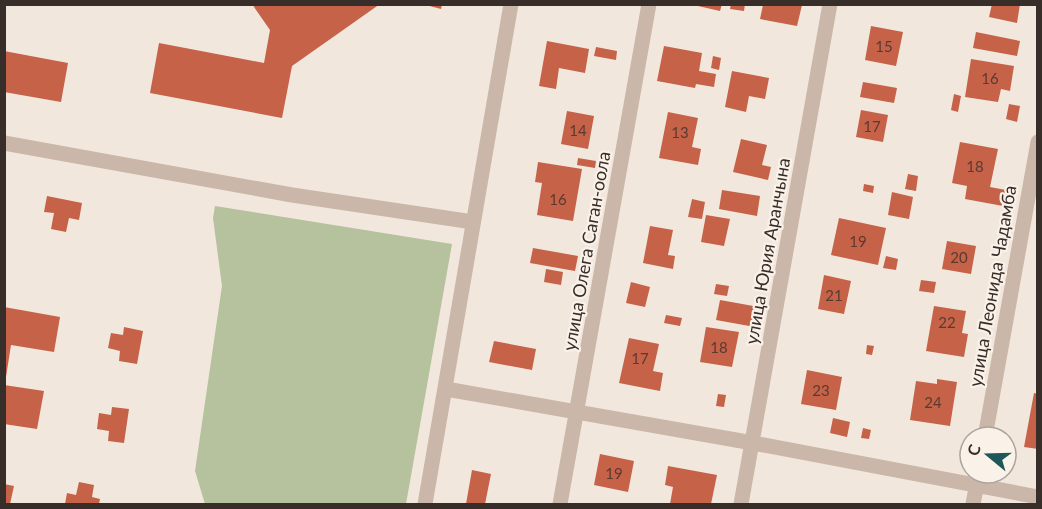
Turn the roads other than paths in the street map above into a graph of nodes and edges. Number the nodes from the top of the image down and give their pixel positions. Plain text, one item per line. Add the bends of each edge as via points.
1 (511, 4) edge
2 (649, 4) edge
3 (830, 4) edge
4 (1038, 142) edge
5 (4, 143) edge
6 (473, 222) junction
7 (446, 389) junction
8 (577, 411) junction
9 (987, 425) edge
10 (753, 443) junction
11 (958, 476) edge
12 (976, 485) edge
13 (997, 485) edge
14 (1038, 497) edge
15 (425, 504) edge
16 (560, 504) edge
17 (741, 504) edge
18 (973, 504) edge

1 - 6 street
2 - 8 street, улица Олега Саган-оола
3 - 10 street, улица Юрия Аранчына
4 - 9 street, улица Леонида Чадамба
5 - 6 street via 292,195
6 - 7 street
7 - 8 street
7 - 15 street
8 - 10 street
8 - 16 street, улица Олега Саган-оола
10 - 11 street
10 - 17 street, улица Юрия Аранчына
12 - 18 street
13 - 14 street

